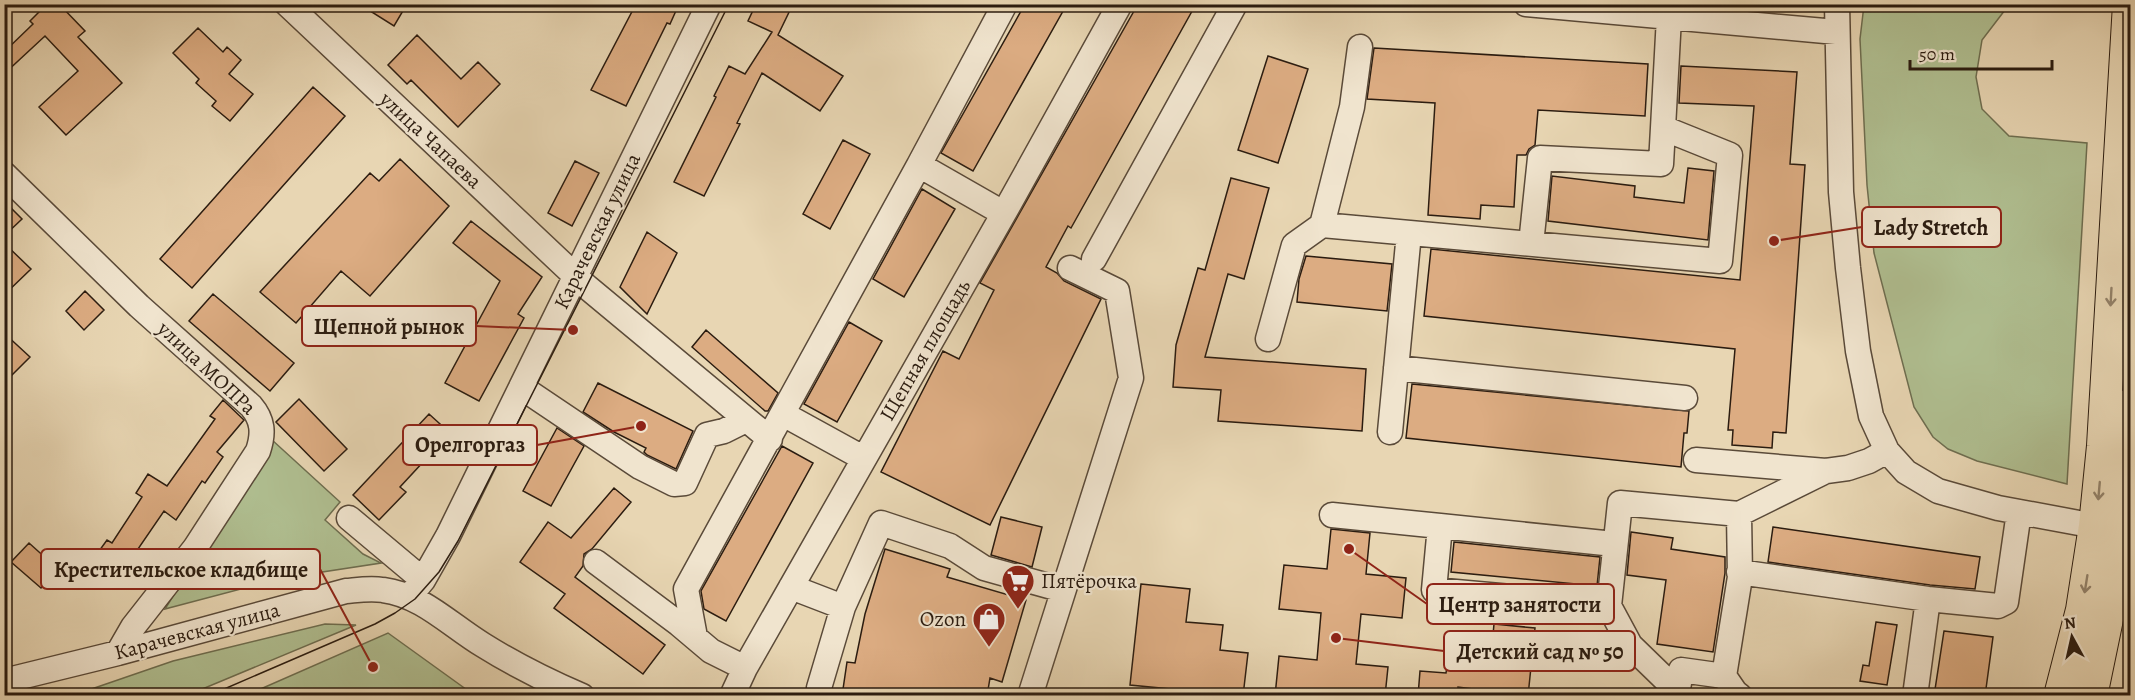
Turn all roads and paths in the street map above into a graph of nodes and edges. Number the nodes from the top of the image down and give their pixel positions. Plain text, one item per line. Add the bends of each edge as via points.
1 (287, 4) edge
2 (709, 4) edge
3 (1005, 4) edge
4 (1120, 4) edge
5 (1235, 4) edge
6 (1526, 4) edge
7 (1837, 4) edge
8 (2129, 4) edge
9 (1669, 17) junction
10 (1836, 32) junction
11 (1360, 47) dead end
12 (1663, 128) junction
13 (919, 165) junction
14 (4, 174) edge
15 (1003, 213) junction
16 (1322, 225) junction
17 (1409, 233) junction
18 (1531, 244) junction
19 (1094, 259) dead end
20 (1070, 268) dead end
21 (574, 276) junction
22 (1268, 339) dead end
23 (1396, 368) junction
24 (521, 387) junction
25 (1685, 398) dead end
26 (2130, 405) edge
27 (783, 414) junction
28 (746, 420) junction
29 (1390, 432) dead end
30 (770, 439) junction
31 (1887, 451) junction
32 (862, 458) junction
33 (1696, 460) dead end
34 (1826, 471) junction
35 (2019, 512) junction
36 (1739, 514) junction
37 (1332, 515) dead end
38 (349, 518) dead end
39 (1440, 526) junction
40 (2115, 529) edge
41 (1614, 544) junction
42 (596, 562) dead end
43 (1740, 572) junction
44 (791, 587) junction
45 (416, 588) junction
46 (1063, 590) junction
47 (1929, 599) junction
48 (1609, 606) junction
49 (843, 607) junction
50 (695, 638) junction
51 (118, 653) junction
52 (745, 668) junction
53 (1724, 676) junction
54 (4, 681) edge
55 (1671, 687) edge
56 (819, 688) dead end
57 (582, 696) edge
58 (732, 696) edge
59 (1030, 696) edge
60 (1740, 696) edge
61 (1915, 696) edge
62 (2060, 696) edge
63 (2091, 696) edge

1 - 21 street, улица Чапаева
2 - 21 street, Карачевская улица
3 - 13 street
4 - 15 street, Щепная площадь
5 - 19 street
6 - 9 street
7 - 10 street
8 -> 40 main road via 2103,446
9 - 10 street
9 - 12 street
10 - 31 street via 1841,192 1858,351 1871,416
11 - 16 street via 1352,107
12 - 18 street via 1660,164 1540,158
12 - 18 street via 1730,155 1720,261
13 - 15 street
13 - 27 street
14 - 51 street, улица МОПРа via 139,306 261,417 262,441 258,451 195,548 133,627
15 - 32 street, Щепная площадь
16 - 17 street
16 - 22 street via 1294,245
17 - 18 street
17 - 23 street
20 - 46 street via 1117,291 1131,378
21 - 24 street, Карачевская улица
21 - 28 street, улица Чапаева
23 - 25 street
23 - 29 street
24 - 28 street via 640,467 674,484 685,483 708,435
24 - 45 street, Карачевская улица via 448,536
26 - 40 main road
27 - 30 street
27 - 32 street
28 - 30 street, улица Чапаева
30 - 50 street via 686,589
31 - 34 street via 1858,464
31 - 35 street via 1906,472 1938,491
32 - 44 street, Щепная площадь
33 - 34 street
34 - 36 street
35 - 40 street
35 - 47 street via 2006,602 1987,606
36 - 41 street via 1620,503
36 - 43 street
37 - 39 street
38 - 45 street
39 - 41 street
39 - 48 street via 1434,590
40 -> 62 main road via 2082,610
40 - 63 main road via 2108,614
41 - 48 street
42 - 50 street
43 - 47 street
43 - 53 street
44 - 49 street
44 - 52 street, Щепная площадь
45 - 51 street, Карачевская улица via 346,591
45 - 57 street via 423,603 482,644 535,675
46 - 49 street via 984,568 950,546 880,523
46 - 59 street
47 - 61 street
48 - 55 street via 1630,645
49 - 56 street
50 - 52 street via 717,655
51 - 54 street, Карачевская улица
52 - 58 street, Щепная площадь
53 - 55 street via 1681,670
53 - 60 street

